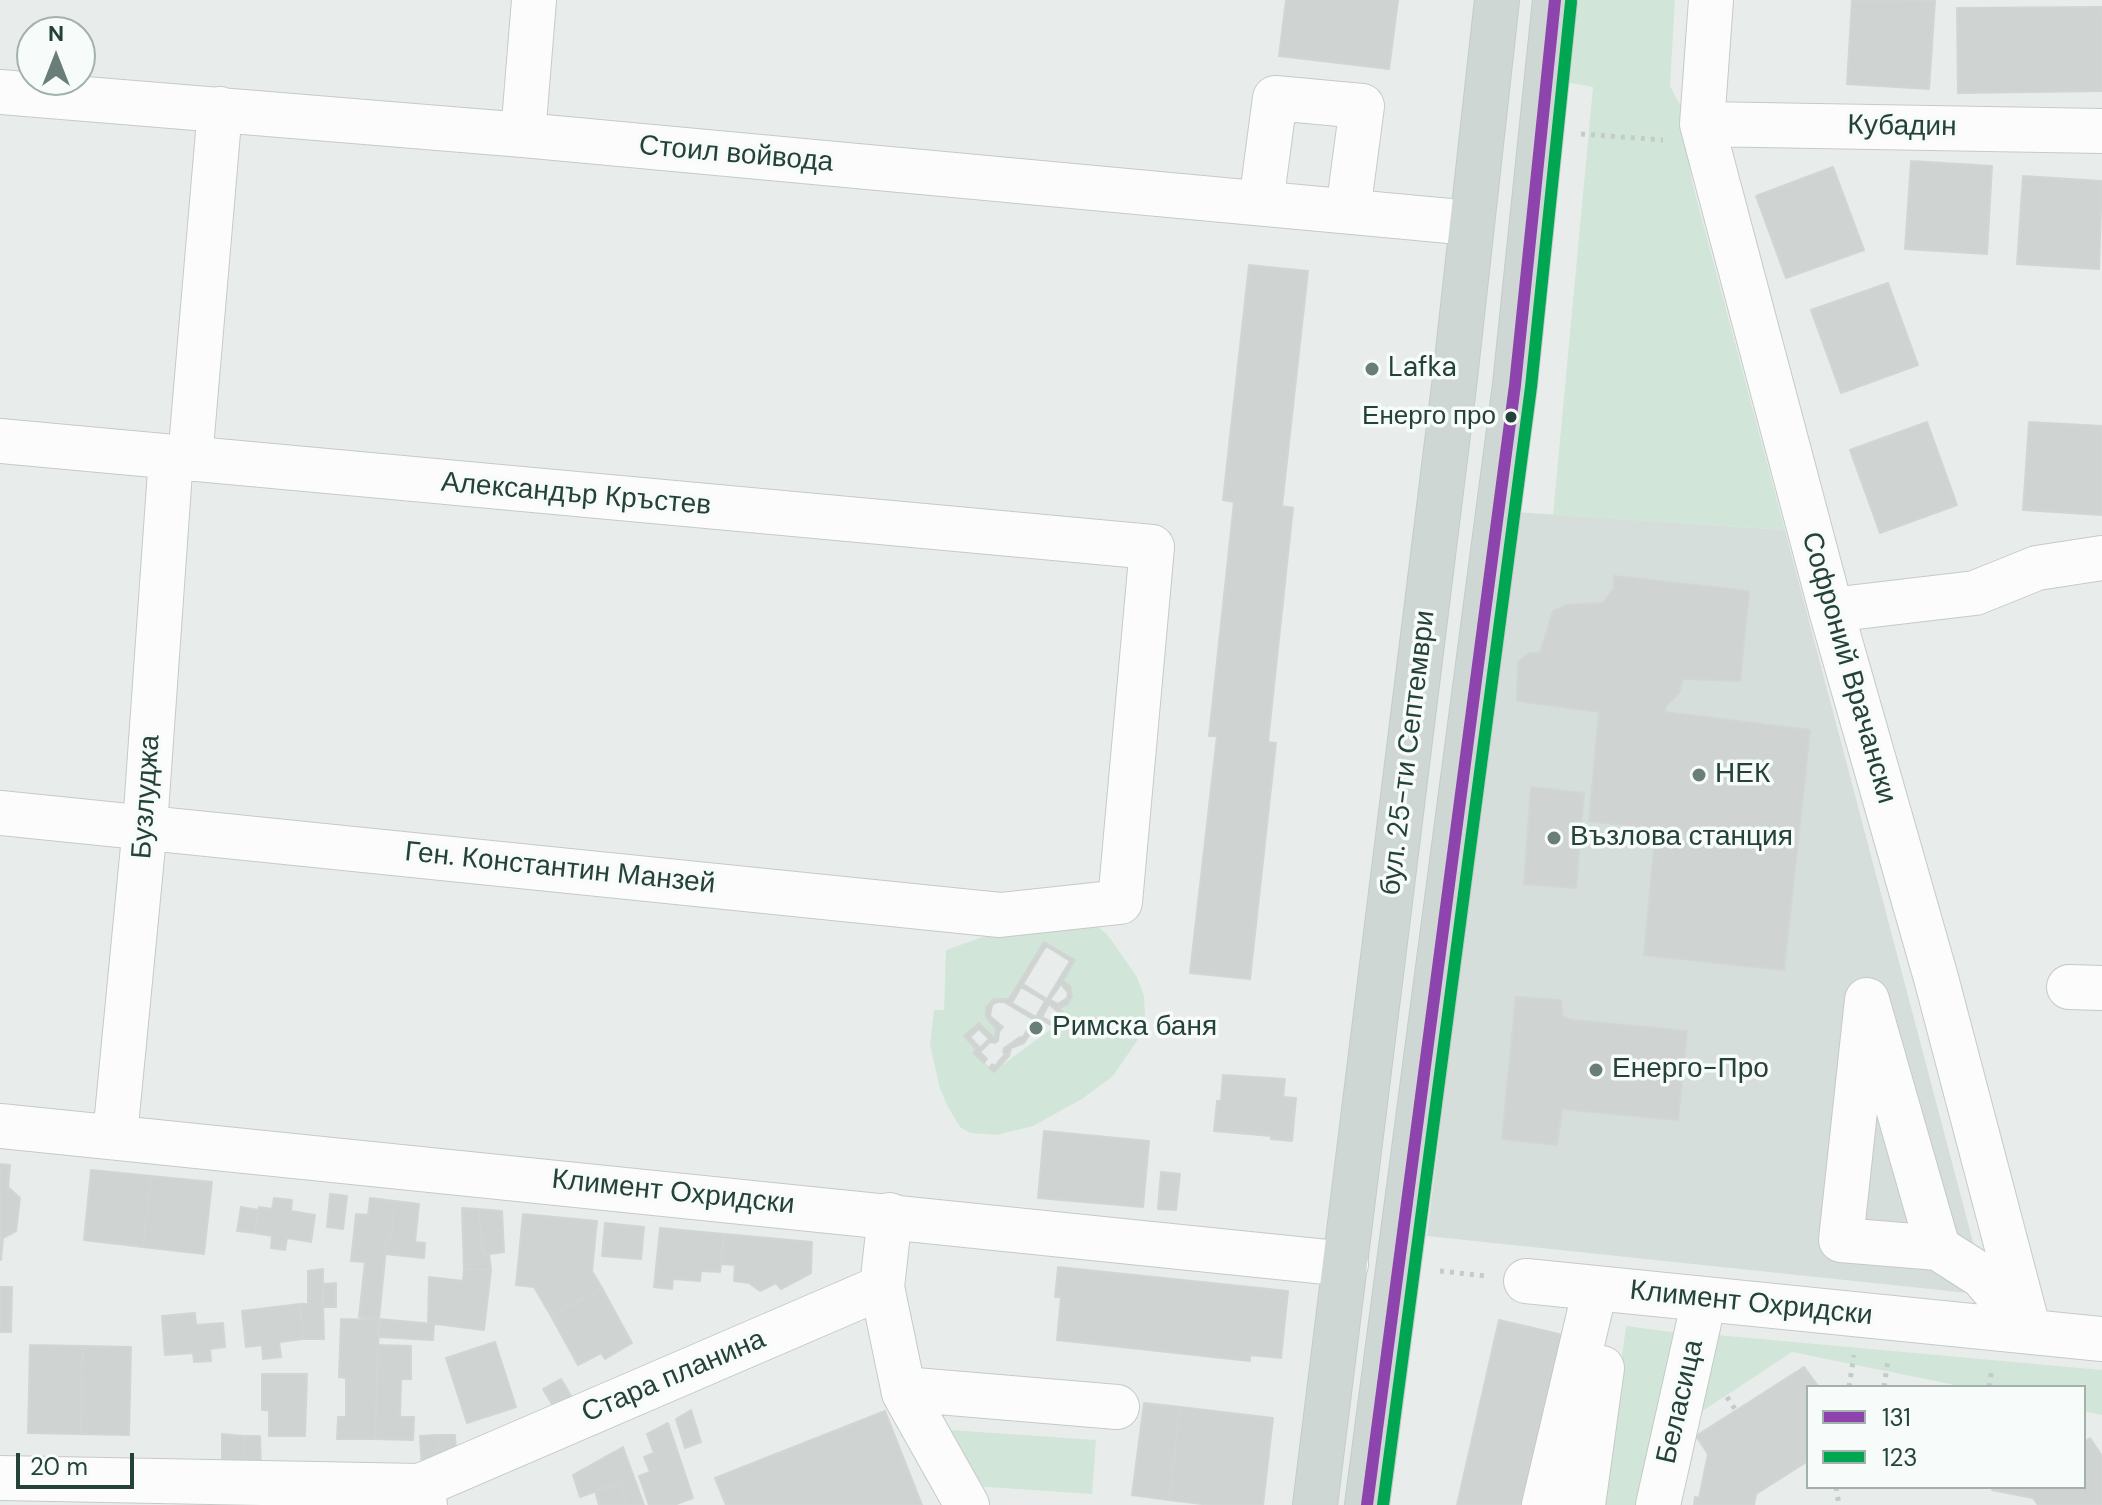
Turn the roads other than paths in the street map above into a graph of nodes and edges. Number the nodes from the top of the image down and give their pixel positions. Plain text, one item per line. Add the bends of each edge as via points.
1 (534, 0) edge
2 (1497, 0) edge
3 (1555, 0) edge
4 (1711, 0) edge
5 (0, 92) edge
6 (220, 109) junction
7 (2102, 131) edge
8 (1705, 134) junction
9 (523, 135) junction
10 (1261, 203) junction
11 (1348, 211) junction
12 (1471, 223) junction
13 (0, 441) edge
14 (180, 458) junction
15 (2102, 558) edge
16 (1831, 610) junction
17 (0, 813) edge
18 (145, 826) junction
19 (1120, 902) joint
20 (0, 1126) edge
21 (115, 1136) junction
22 (890, 1215) junction
23 (1938, 1248) junction
24 (1346, 1264) junction
25 (1526, 1281) road end
26 (882, 1287) junction
27 (1604, 1290) junction
28 (1704, 1300) junction
29 (2029, 1331) junction
30 (2102, 1339) edge
31 (903, 1389) junction
32 (1117, 1407) dead end
33 (0, 1478) edge
34 (417, 1499) edge
35 (967, 1505) edge
36 (1315, 1505) edge
37 (1367, 1505) edge
38 (1544, 1505) edge
39 (1583, 1505) edge
40 (1658, 1505) edge

1 - 9 street
2 - 12 main road, бул. 25-ти Септември
3 - 37 main road, бул. 25-ти Септември via 1515,385
4 - 8 street, Софроний Врачански
5 - 6 street, Стоил войвода
6 - 9 street, Стоил войвода
6 - 14 street, Бузлуджа
7 - 8 street, Кубадин
8 - 16 street, Софроний Врачански
9 - 10 street, Стоил войвода
10 - 11 street, Стоил войвода
10 - 11 street via 1275,98 1362,106
11 - 12 street, Стоил войвода
12 - 24 main road, бул. 25-ти Септември
13 - 14 street, Александър Кръстев
14 - 18 street, Бузлуджа
14 - 19 street, Александър Кръстев via 1152,547
15 - 16 street via 2037,568 1975,593
16 - 29 street, Софроний Врачански
17 - 18 street, Ген. Константин Манзей
18 - 19 street, Ген. Константин Манзей via 1000,915
18 - 21 street, Бузлуджа
20 - 21 street, Климент Охридски
21 - 22 street, Климент Охридски
22 - 24 street, Климент Охридски
22 - 26 street
23 - 23 street via 1841,1240 1867,1000 1893,1088
23 - 29 street via 1982,1276
24 - 36 main road, бул. 25-ти Септември
25 - 27 street, Климент Охридски
26 - 31 street
26 - 34 street, Стара планина
27 - 28 street, Климент Охридски
27 - 38 street
27 - 39 street
28 - 29 street, Климент Охридски
28 - 40 street, Беласица
29 - 30 street, Климент Охридски
31 - 32 street
31 - 35 street
33 - 34 street

